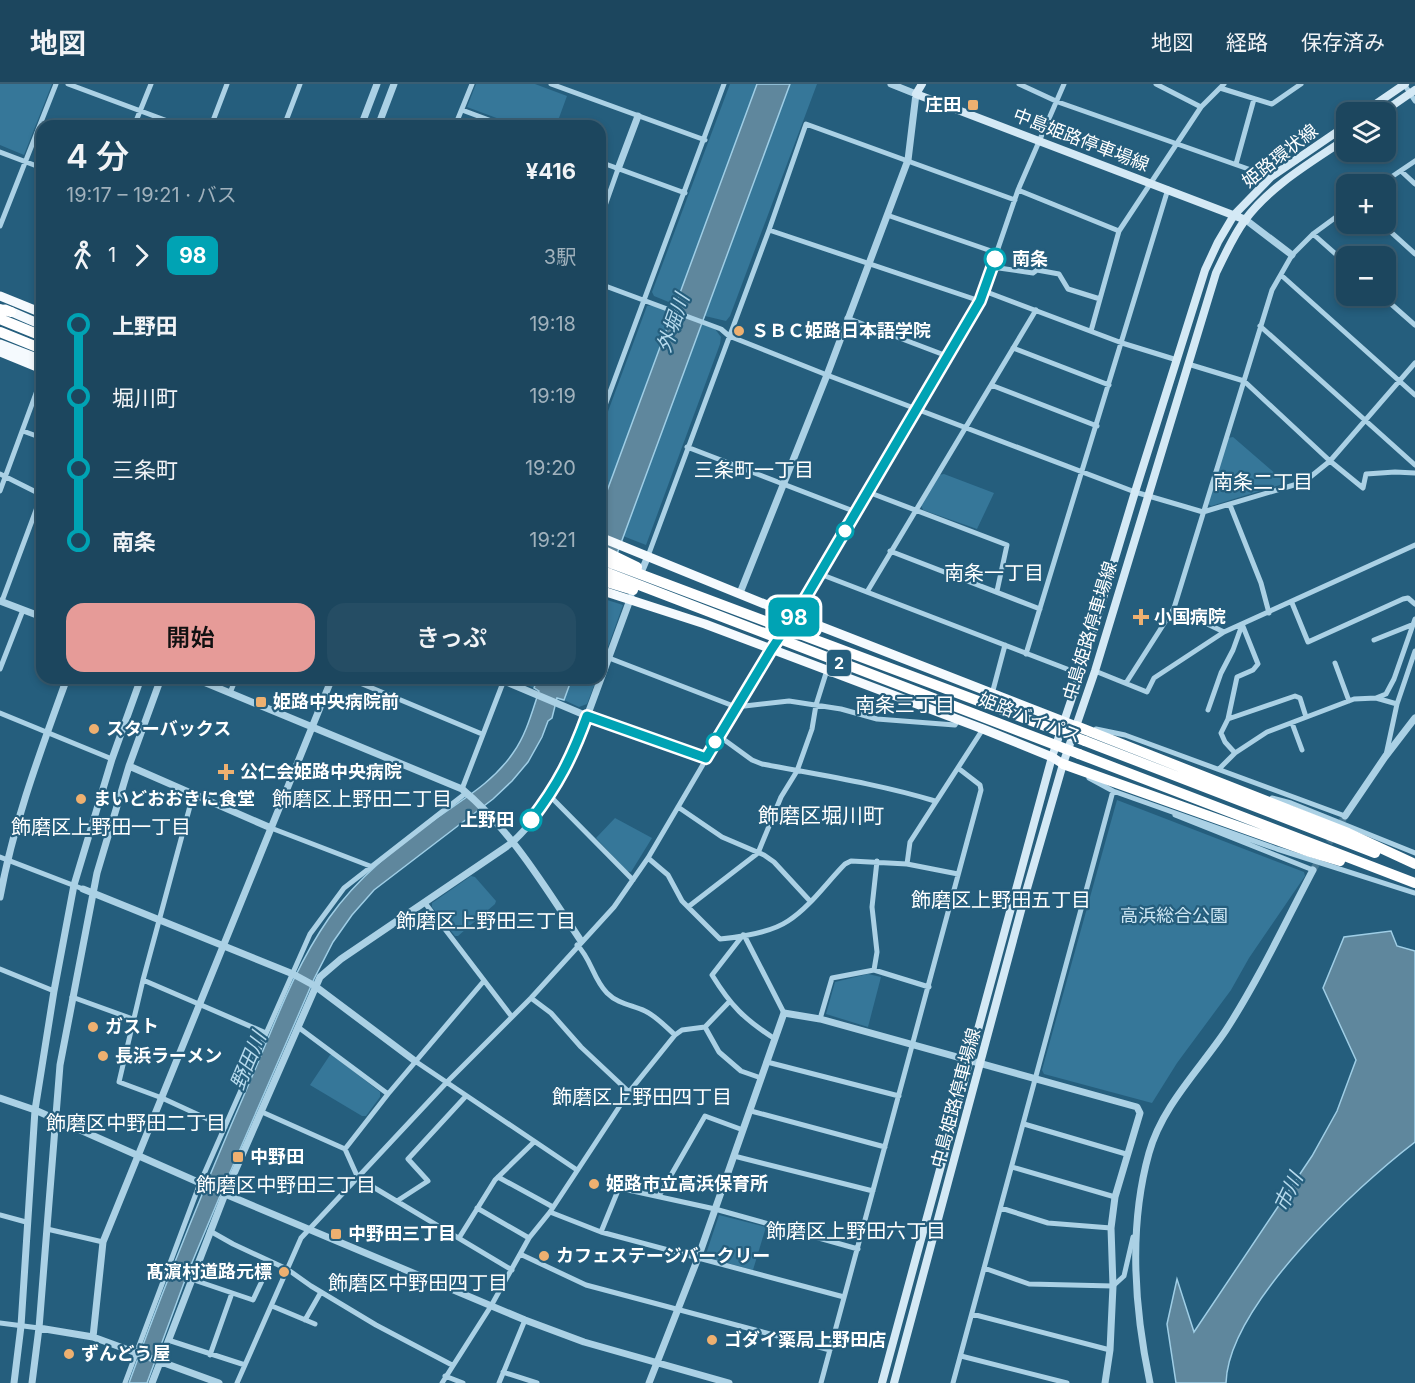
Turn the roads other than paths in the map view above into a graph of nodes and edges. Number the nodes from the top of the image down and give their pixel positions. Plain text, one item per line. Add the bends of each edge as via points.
1 (56, 84) edge
2 (68, 84) edge
3 (151, 84) edge
4 (227, 84) edge
5 (300, 84) edge
6 (377, 84) edge
7 (394, 84) edge
8 (472, 84) edge
9 (551, 84) edge
10 (575, 84) edge
11 (724, 84) edge
12 (891, 84) edge
13 (917, 84) edge
14 (922, 84) edge
15 (1019, 84) edge
16 (1064, 84) edge
17 (1156, 84) edge
18 (1301, 84) edge
19 (1404, 84) edge
20 (1222, 86) edge
21 (572, 92) junction
22 (916, 94) junction
23 (1413, 95) edge
24 (1254, 99) junction
25 (1058, 102) junction
26 (1378, 102) edge
27 (1396, 105) edge
28 (1201, 107) junction
29 (462, 110) junction
30 (140, 111) junction
31 (638, 116) junction
32 (41, 120) edge
33 (136, 120) edge
34 (165, 120) edge
35 (213, 120) edge
36 (286, 120) edge
37 (363, 120) edge
38 (380, 120) edge
39 (458, 120) edge
40 (489, 120) edge
41 (1336, 132) edge
42 (36, 133) edge
43 (705, 140) junction
44 (1039, 140) junction
45 (1176, 144) junction
46 (1336, 146) edge
47 (0, 152) edge
48 (908, 160) junction
49 (1415, 161) edge
50 (24, 162) junction
51 (606, 164) edge
52 (1236, 164) junction
53 (36, 166) edge
54 (618, 169) junction
55 (1401, 171) junction
56 (1396, 174) edge
57 (1271, 177) junction
58 (1151, 183) junction
59 (1415, 184) edge
60 (1168, 189) junction
61 (1018, 190) junction
62 (685, 193) junction
63 (1015, 200) junction
64 (606, 203) edge
65 (887, 215) junction
66 (1234, 215) junction
67 (1336, 216) edge
68 (1246, 220) junction
69 (0, 225) edge
70 (769, 230) junction
71 (1119, 231) junction
72 (1313, 234) junction
73 (1393, 234) edge
74 (997, 254) junction
75 (1336, 254) edge
76 (1415, 254) edge
77 (1292, 255) junction
78 (867, 265) junction
79 (992, 267) junction
80 (1281, 275) junction
81 (606, 286) edge
82 (984, 291) junction
83 (0, 296) edge
84 (1100, 299) junction
85 (644, 301) junction
86 (980, 301) junction
87 (1393, 306) edge
88 (4, 309) edge
89 (1036, 310) junction
90 (36, 311) edge
91 (847, 318) junction
92 (0, 319) edge
93 (36, 322) edge
94 (1415, 325) edge
95 (1260, 326) junction
96 (1091, 331) junction
97 (0, 332) edge
98 (36, 334) edge
99 (729, 336) junction
100 (1122, 343) junction
101 (0, 344) edge
102 (36, 347) edge
103 (1013, 348) junction
104 (0, 352) edge
105 (947, 356) junction
106 (36, 358) edge
107 (1177, 360) junction
108 (1415, 363) edge
109 (1188, 364) junction
110 (36, 367) edge
111 (826, 375) junction
112 (1244, 381) junction
113 (1400, 381) junction
114 (991, 385) junction
115 (1109, 385) junction
116 (36, 394) edge
117 (1415, 395) edge
118 (606, 403) edge
119 (916, 408) junction
120 (1366, 421) junction
121 (1096, 426) junction
122 (965, 428) junction
123 (23, 431) junction
124 (36, 436) edge
125 (687, 447) junction
126 (1330, 461) junction
127 (1415, 465) edge
128 (1083, 472) junction
129 (1415, 473) edge
130 (3, 475) edge
131 (784, 484) junction
132 (0, 491) edge
133 (36, 491) edge
134 (868, 492) junction
135 (1135, 492) junction
136 (1147, 496) junction
137 (1230, 505) junction
138 (36, 510) edge
139 (914, 510) junction
140 (856, 512) junction
141 (1203, 512) junction
142 (606, 539) edge
143 (1415, 545) edge
144 (890, 551) junction
145 (606, 552) edge
146 (648, 555) junction
147 (606, 560) edge
148 (606, 572) edge
149 (819, 574) junction
150 (649, 577) junction
151 (606, 582) edge
152 (997, 591) junction
153 (606, 592) edge
154 (867, 592) junction
155 (740, 593) junction
156 (630, 599) junction
157 (1, 601) edge
158 (1292, 603) junction
159 (1415, 604) edge
160 (688, 606) junction
161 (1174, 608) junction
162 (1040, 609) junction
163 (23, 610) junction
164 (1269, 613) junction
165 (36, 615) edge
166 (794, 616) junction
167 (1414, 622) edge
168 (1242, 624) junction
169 (1224, 632) junction
170 (1374, 640) dead end
171 (1005, 645) junction
172 (771, 650) junction
173 (1415, 651) edge
174 (1026, 654) junction
175 (609, 658) junction
176 (606, 666) edge
177 (0, 669) edge
178 (827, 670) junction
179 (1095, 671) junction
180 (1330, 671) dead end
181 (1080, 674) junction
182 (1126, 683) junction
183 (65, 684) edge
184 (139, 684) edge
185 (159, 684) edge
186 (208, 684) edge
187 (234, 684) edge
188 (330, 684) edge
189 (362, 684) edge
190 (500, 684) edge
191 (513, 684) edge
192 (599, 684) edge
193 (230, 693) junction
194 (992, 694) junction
195 (1376, 698) junction
196 (1350, 701) junction
197 (1397, 704) junction
198 (816, 705) junction
199 (736, 707) junction
200 (1208, 710) dead end
201 (0, 713) edge
202 (587, 716) junction
203 (1306, 717) junction
204 (1415, 718) edge
205 (1228, 719) junction
206 (958, 720) junction
207 (1063, 722) junction
208 (1292, 723) junction
209 (1076, 726) junction
210 (312, 727) junction
211 (983, 729) junction
212 (47, 734) junction
213 (482, 734) junction
214 (718, 736) junction
215 (1302, 750) dead end
216 (1235, 753) junction
217 (1385, 757) junction
218 (706, 758) junction
219 (1052, 758) junction
220 (112, 759) junction
221 (1063, 764) junction
222 (129, 766) junction
223 (958, 768) junction
224 (1219, 769) junction
225 (797, 771) junction
226 (464, 791) junction
227 (1113, 791) junction
228 (193, 795) junction
229 (550, 796) junction
230 (935, 801) junction
231 (1150, 802) junction
232 (678, 807) junction
233 (1345, 816) joint
234 (1238, 826) junction
235 (272, 828) junction
236 (1360, 839) junction
237 (514, 842) junction
238 (1277, 849) junction
239 (758, 853) junction
240 (1415, 853) edge
241 (648, 858) junction
242 (3, 859) edge
243 (877, 861) junction
244 (1345, 863) junction
245 (907, 864) junction
246 (370, 866) junction
247 (1415, 866) edge
248 (1313, 870) joint
249 (958, 874) junction
250 (633, 880) junction
251 (1415, 883) edge
252 (74, 885) junction
253 (83, 889) joint
254 (94, 893) junction
255 (1415, 893) edge
256 (0, 897) edge
257 (810, 901) junction
258 (424, 903) junction
259 (688, 907) junction
260 (159, 921) junction
261 (743, 935) junction
262 (579, 943) junction
263 (224, 945) junction
264 (0, 969) edge
265 (874, 970) junction
266 (293, 974) junction
267 (143, 980) junction
268 (483, 982) junction
269 (315, 986) junction
270 (929, 987) junction
271 (54, 991) junction
272 (72, 997) junction
273 (531, 998) junction
274 (729, 1002) junction
275 (201, 1005) junction
276 (784, 1013) junction
277 (512, 1017) junction
278 (134, 1019) junction
279 (820, 1019) junction
280 (298, 1027) junction
281 (705, 1027) junction
282 (266, 1033) junction
283 (675, 1035) junction
284 (775, 1039) junction
285 (913, 1046) junction
286 (415, 1061) junction
287 (767, 1062) junction
288 (970, 1062) junction
289 (981, 1064) junction
290 (761, 1078) junction
291 (1036, 1079) junction
292 (447, 1082) junction
293 (629, 1092) junction
294 (388, 1094) junction
295 (466, 1096) junction
296 (899, 1096) junction
297 (0, 1098) edge
298 (162, 1098) junction
299 (35, 1110) junction
300 (751, 1111) junction
301 (262, 1112) junction
302 (55, 1119) junction
303 (1024, 1124) junction
304 (225, 1127) junction
305 (743, 1130) junction
306 (534, 1142) junction
307 (885, 1147) junction
308 (345, 1149) junction
309 (1126, 1154) junction
310 (139, 1156) junction
311 (734, 1156) junction
312 (1012, 1167) junction
313 (577, 1170) junction
314 (498, 1177) junction
315 (358, 1178) junction
316 (200, 1183) junction
317 (873, 1191) junction
318 (225, 1194) junction
319 (659, 1196) junction
320 (1114, 1197) junction
321 (397, 1201) junction
322 (477, 1208) junction
323 (1001, 1208) junction
324 (552, 1209) junction
325 (715, 1209) junction
326 (0, 1215) edge
327 (26, 1222) junction
328 (1136, 1226) junction
329 (1111, 1228) junction
330 (47, 1229) junction
331 (310, 1230) junction
332 (210, 1232) junction
333 (601, 1232) junction
334 (529, 1238) junction
335 (459, 1239) junction
336 (103, 1242) junction
337 (858, 1249) junction
338 (520, 1254) junction
339 (698, 1258) junction
340 (271, 1262) junction
341 (984, 1268) junction
342 (287, 1269) junction
343 (512, 1270) junction
344 (191, 1279) junction
345 (1113, 1286) junction
346 (321, 1292) junction
347 (232, 1293) junction
348 (844, 1297) junction
349 (272, 1305) junction
350 (491, 1306) junction
351 (678, 1310) junction
352 (972, 1314) junction
353 (305, 1320) junction
354 (525, 1320) junction
355 (0, 1323) edge
356 (315, 1324) dead end
357 (21, 1326) junction
358 (39, 1328) junction
359 (93, 1337) junction
360 (168, 1340) junction
361 (830, 1350) junction
362 (1110, 1350) junction
363 (136, 1352) junction
364 (210, 1355) junction
365 (961, 1356) junction
366 (160, 1361) junction
367 (656, 1362) junction
368 (245, 1365) junction
369 (452, 1365) junction
370 (503, 1372) junction
371 (446, 1376) junction
372 (14, 1383) edge
373 (32, 1383) edge
374 (125, 1383) edge
375 (152, 1383) edge
376 (219, 1383) edge
377 (237, 1383) edge
378 (442, 1383) edge
379 (463, 1383) edge
380 (500, 1383) edge
381 (537, 1383) edge
382 (649, 1383) edge
383 (729, 1383) edge
384 (821, 1383) edge
385 (882, 1383) edge
386 (894, 1383) edge
387 (953, 1383) edge
388 (1067, 1383) edge
389 (1105, 1383) edge
390 (1150, 1383) edge

1 - 32 street
2 - 30 street
3 - 30 street
4 - 35 street
5 - 36 street
6 - 37 street
7 - 38 street
8 - 29 street
9 - 21 street
10 - 21 street
11 - 43 street
12 - 22 street
13 - 22 main road
14 - 22 main road
15 - 25 street
16 - 25 street
17 - 28 street
18 - 24 street via 1272,104
19 - 23 street
19 - 26 main road
20 - 24 street
20 - 28 street
21 - 31 street
22 - 44 main road, 中島姫路停車場線
22 - 48 street
23 - 27 main road
24 - 52 street
25 - 44 street
25 - 45 street
28 - 45 street
29 - 39 street
29 - 40 street
30 - 33 street
30 - 34 street
31 - 43 street
31 - 54 street
41 - 57 main road, 姫路環状線
42 - 50 street
43 - 62 street
44 - 58 main road, 中島姫路停車場線
44 - 61 street
45 - 52 street
45 - 58 street
46 - 68 main road, 姫路環状線 via 1276,187
47 - 50 street
48 - 63 street
48 - 65 street
48 - 70 street via 806,124
49 - 55 street
50 - 53 street
50 - 69 street
51 - 54 street
52 - 57 street
54 - 62 street
54 - 64 street
55 - 56 street
55 - 59 street
57 - 66 main road, 姫路環状線
58 - 60 main road, 中島姫路停車場線
58 - 71 street
60 - 66 main road, 中島姫路停車場線
60 - 100 street
61 - 63 street
61 - 71 street
62 - 85 street
63 - 74 street
65 - 74 street
65 - 78 street
66 - 68 main road, 中島姫路停車場線
66 - 107 main road, 中島姫路停車場線 via 1205,270
67 - 72 street
68 - 77 street
68 - 109 main road, 中島姫路停車場線 via 1216,273
70 - 78 street
70 - 99 street
71 - 84 street
72 - 75 street
72 - 77 street
73 - 76 street
74 - 79 street
77 - 80 street
78 - 86 street
78 - 91 street
79 - 82 street
79 - 84 street via 1059,274 1068,289
80 - 95 street
80 - 113 street
81 - 85 street
82 - 86 street
82 - 89 street
83 - 90 highway
84 - 96 street
85 - 99 street via 721,329
85 - 118 street
86 - 105 street
87 - 94 street
88 - 93 highway
89 - 96 street
89 - 103 street
91 - 105 street
91 - 111 street
92 - 98 highway
95 - 112 street
95 - 120 street
96 - 100 street
97 - 102 highway
99 - 111 street
99 - 125 street
100 - 107 street
100 - 115 street
101 - 106 highway
103 - 114 street
103 - 115 street
104 - 110 highway
105 - 119 street
107 - 135 main road, 中島姫路停車場線
108 - 113 street
109 - 112 street
109 - 136 main road, 中島姫路停車場線
111 - 119 street
111 - 131 street
112 - 126 street
112 - 141 street
113 - 117 street
113 - 120 street
114 - 121 street
114 - 122 street
115 - 121 street
116 - 123 street
119 - 122 street
119 - 134 street
120 - 126 street
120 - 127 street
121 - 128 street
122 - 128 street
122 - 139 street
123 - 124 street
123 - 130 street
125 - 131 street
125 - 146 street
126 - 129 street via 1363,488 1366,474
126 - 137 street via 1304,482
128 - 135 street
128 - 162 street
130 - 132 street
130 - 133 street
131 - 140 street
131 - 155 street
134 - 139 street
134 - 140 street
135 - 136 street
135 - 181 main road, 中島姫路停車場線
136 - 141 street
136 - 179 main road, 中島姫路停車場線
137 - 141 street
137 - 164 street
138 - 157 street
139 - 144 street
139 - 152 street via 1007,545
140 - 149 street
141 - 161 street
142 - 146 highway
143 - 158 street
144 - 152 street
144 - 154 street
145 - 150 highway, bridge via 633,564
146 - 155 highway
146 - 156 street
147 - 150 highway, 姫路バイパス / 2, bridge
148 - 160 highway, 姫路バイパス / 2, bridge
149 - 154 street
149 - 166 street
150 - 236 highway, 姫路バイパス / 2, bridge via 1085,741
151 - 160 highway, bridge
152 - 162 street
153 - 156 highway
154 - 171 street
155 - 166 highway
156 - 172 highway
156 - 175 street
157 - 163 street
158 - 159 street via 1308,642 1403,599
158 - 164 street
160 - 244 highway, 姫路バイパス / 2, bridge via 1079,754
161 - 169 street
161 - 182 street
162 - 174 street
163 - 165 street
163 - 177 street
164 - 168 street
166 - 194 highway
167 - 170 street
167 - 195 street via 1394,679 1386,694
168 - 169 street
168 - 200 street
168 - 205 street via 1258,664 1237,677
169 - 182 street via 1154,678 1147,692
171 - 174 street
171 - 194 street
172 - 178 highway
172 - 199 street
173 - 197 street
174 - 181 street
175 - 176 street
175 - 199 street
178 - 198 street
178 - 206 highway
179 - 182 street
179 - 209 main road, 中島姫路停車場線
180 - 196 street via 1336,666
181 - 207 main road, 中島姫路停車場線
183 - 212 street
184 - 220 street
185 - 222 street
186 - 193 street
187 - 193 street
188 - 210 street
189 - 213 street
190 - 213 street
191 - 202 street
192 - 202 street
193 - 210 street
194 - 207 highway
195 - 196 street
195 - 197 street
196 - 203 street
197 - 217 street
198 - 199 street via 789,701
198 - 206 street via 877,719 955,725
198 - 225 street
199 - 214 street
201 - 212 street
202 - 218 street
202 - 229 street
203 - 205 street via 1300,698 1295,696
203 - 208 street
204 - 217 street
205 - 216 street via 1221,733
206 - 211 highway
207 - 209 highway
207 - 219 main road, 中島姫路停車場線
208 - 215 street
208 - 216 street via 1267,732
209 - 221 main road, 中島姫路停車場線
209 - 224 street via 1125,735
209 - 236 highway
210 - 226 street
210 - 235 street
211 - 219 highway
211 - 223 street
212 - 220 street
212 - 242 street
213 - 226 street
214 - 218 street
214 - 225 street via 752,760
216 - 224 street
217 - 233 street
218 - 232 street
219 - 221 highway
219 - 288 main road, 中島姫路停車場線
220 - 252 street
221 - 227 street
221 - 234 highway
221 - 289 main road, 中島姫路停車場線
222 - 228 street
222 - 254 street
223 - 230 street
223 - 249 street via 981,790
224 - 233 street
225 - 230 street
225 - 239 street via 781,797
226 - 237 street
226 - 246 street
227 - 231 street
227 - 291 street
228 - 235 street
228 - 260 street
229 - 237 street
229 - 250 street
230 - 245 street via 910,842
231 - 238 street
231 - 248 street
232 - 239 street via 722,837
232 - 241 street
234 - 238 highway
234 - 244 highway
235 - 246 street
235 - 263 street
236 - 240 street
236 - 247 highway
237 - 258 street
237 - 262 street
238 - 244 street
239 - 257 street via 774,862
239 - 259 street
241 - 250 street
241 - 259 street via 668,875
242 - 252 street
242 - 256 street
243 - 245 street
243 - 257 street via 845,864
243 - 265 street via 872,907 877,952
244 - 251 highway
244 - 255 street
245 - 249 street
246 - 266 street via 344,888 310,934
248 - 328 street via 1226,1029 1168,1110 1150,1151
249 - 270 street
250 - 262 street via 614,907
252 - 253 street
252 - 271 street
253 - 254 street
254 - 260 street
254 - 272 street
257 - 261 street via 778,927
258 - 268 street
258 - 269 street via 327,970
259 - 261 street via 720,939
260 - 263 street
260 - 267 street
261 - 274 street via 712,975
261 - 276 street
262 - 273 street
262 - 283 street via 608,994 647,1012
263 - 266 street
263 - 275 street
264 - 271 street
265 - 270 street
265 - 279 street via 832,978
266 - 269 street
266 - 282 street
267 - 275 street
267 - 278 street
268 - 277 street
268 - 286 street
269 - 280 street
269 - 286 street
270 - 285 street
271 - 299 street
272 - 278 street
272 - 302 street
273 - 277 street
273 - 293 street via 551,1013
274 - 281 street
274 - 284 street via 751,1024
275 - 282 street
275 - 298 street
276 - 279 street
276 - 284 street
277 - 292 street
278 - 298 street via 119,1082
279 - 285 street
280 - 294 street
280 - 301 street
281 - 283 street via 682,1030
281 - 290 street via 719,1052 741,1071
282 - 304 street
283 - 293 street
284 - 287 street
285 - 288 street
285 - 296 street
286 - 292 street
286 - 294 street
287 - 290 street
287 - 296 street
288 - 289 street
288 - 385 main road, 中島姫路停車場線
289 - 291 street
289 - 386 main road, 中島姫路停車場線
290 - 300 street
291 - 303 street
291 - 309 street via 1137,1107 1140,1113
292 - 295 street
292 - 315 street
293 - 313 street
294 - 308 street
295 - 306 street
295 - 321 street via 408,1159 428,1181
296 - 307 street
297 - 299 street
298 - 304 street
298 - 310 street
299 - 302 street
299 - 327 street
300 - 305 street
300 - 307 street
301 - 308 street
301 - 318 street
302 - 310 street
302 - 330 street
303 - 309 street
303 - 312 street
304 - 316 street
305 - 311 street
305 - 319 street via 705,1116
306 - 313 street
306 - 314 street
307 - 317 street
308 - 315 street
309 - 320 street
310 - 316 street
310 - 336 street
311 - 317 street
311 - 325 street
312 - 320 street
312 - 323 street
313 - 324 street
314 - 322 street
314 - 324 street
315 - 321 street
315 - 331 street
316 - 318 street
316 - 363 street
317 - 337 street
318 - 331 street
318 - 332 street
319 - 325 street
319 - 333 street via 619,1188
320 - 329 street
321 - 335 street
322 - 334 street
322 - 335 street
323 - 329 street via 1048,1223
323 - 341 street
324 - 333 street
324 - 334 street
325 - 337 street
325 - 339 street
326 - 327 street
327 - 357 street
328 - 345 street via 1124,1276
328 - 390 street via 1135,1276
329 - 345 street
330 - 336 street
330 - 358 street
331 - 342 street
331 - 350 street
332 - 340 street
332 - 344 street
333 - 339 street
334 - 338 street
335 - 343 street
336 - 359 street
337 - 348 street
338 - 343 street
338 - 351 street via 586,1285
339 - 348 street
339 - 351 street
340 - 342 street
340 - 347 street via 254,1300
341 - 345 street via 1029,1284
341 - 352 street
342 - 346 street
342 - 349 street
343 - 350 street
344 - 347 street
344 - 360 street
345 - 362 street
346 - 353 street
346 - 369 street
347 - 364 street
348 - 361 street
349 - 353 street
349 - 368 street
350 - 354 street
350 - 369 street
351 - 361 street
351 - 367 street
352 - 362 street
352 - 365 street
353 - 356 street
354 - 367 street
354 - 370 street
355 - 357 street
357 - 358 street
357 - 372 street
358 - 359 street
358 - 373 street
359 - 363 street
360 - 364 street
360 - 366 street
361 - 384 street
362 - 389 street
363 - 366 street
363 - 374 street
364 - 368 street
365 - 387 street
365 - 388 street
366 - 375 street
366 - 376 street
367 - 382 street
367 - 383 street
368 - 377 street
369 - 371 street
370 - 380 street
370 - 381 street
371 - 378 street
371 - 379 street

